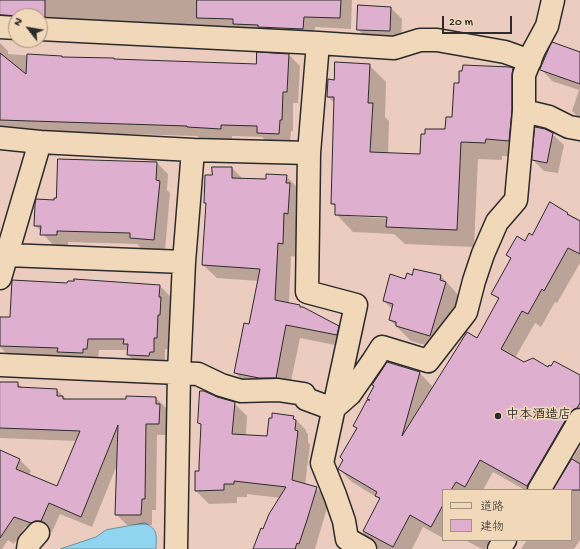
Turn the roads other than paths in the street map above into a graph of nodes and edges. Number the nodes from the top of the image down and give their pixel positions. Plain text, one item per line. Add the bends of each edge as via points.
1 (553, 0) edge
2 (48, 29) edge
3 (318, 43) junction
4 (530, 61) junction
5 (524, 111) junction
6 (580, 128) edge
7 (0, 138) edge
8 (40, 142) junction
9 (193, 150) junction
10 (310, 153) junction
11 (7, 255) junction
12 (184, 262) junction
13 (0, 278) edge
14 (0, 365) edge
15 (179, 373) junction
16 (333, 408) junction
17 (580, 420) edge
18 (540, 489) edge
19 (176, 549) edge
20 (365, 549) edge

1 - 4 street via 547,26
2 - 3 street
3 - 4 street via 394,48 420,40 437,40 505,52
3 - 10 street
4 - 5 street via 524,75
5 - 6 street via 549,117 569,127
5 - 16 street via 516,200 497,222 483,254 466,312 428,361 382,347 350,394
7 - 8 street
8 - 9 street
8 - 11 street
9 - 10 street
9 - 12 street
10 - 16 street via 307,292 356,305
11 - 12 street
11 - 13 street
12 - 15 street
14 - 15 street
15 - 16 street via 198,374 241,391 278,390 304,394 306,399
15 - 19 street
16 - 20 street via 322,463 344,521 347,539
17 - 18 street

